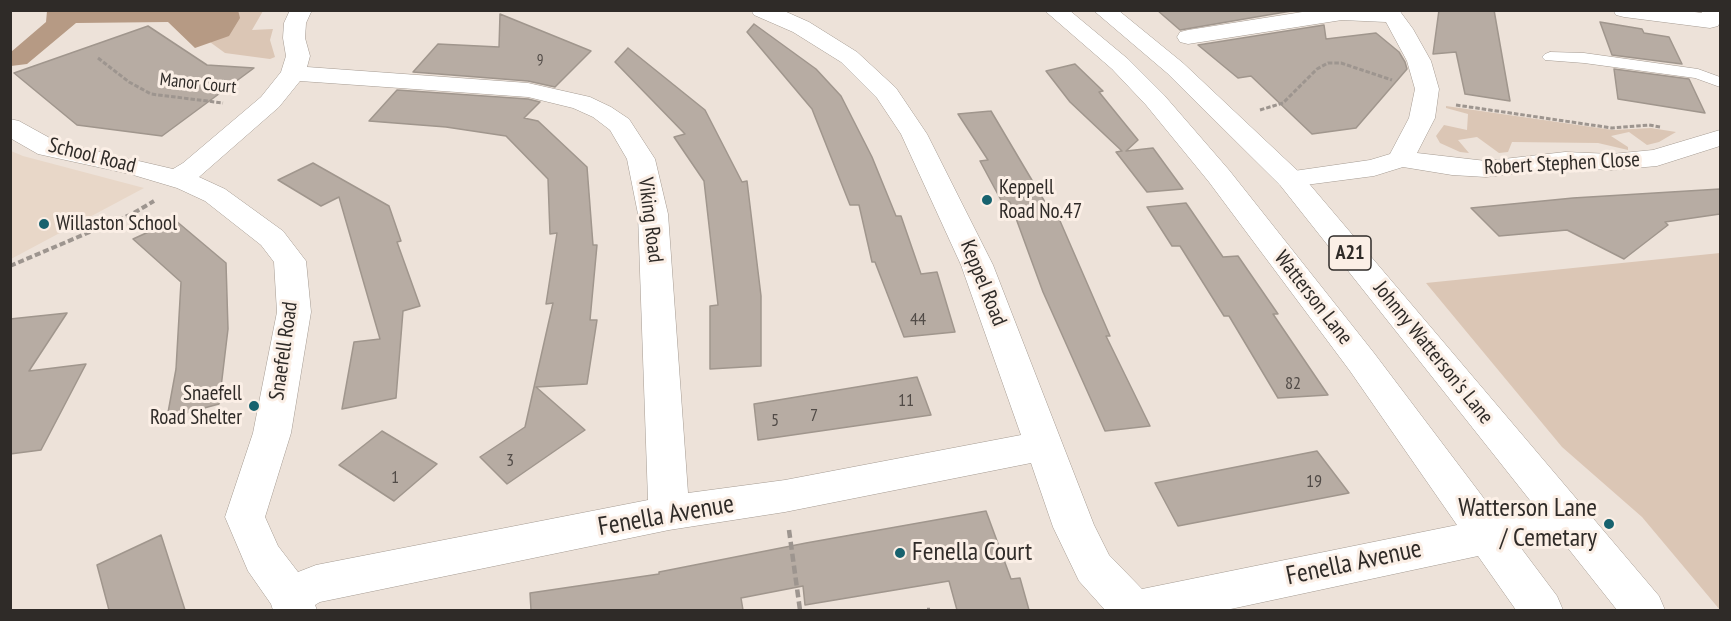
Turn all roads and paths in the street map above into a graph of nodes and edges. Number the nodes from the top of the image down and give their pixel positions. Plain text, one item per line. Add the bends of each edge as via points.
1 (301, 10) edge
2 (762, 10) edge
3 (1055, 10) edge
4 (1104, 10) edge
5 (1624, 10) edge
6 (1711, 10) edge
7 (1389, 13) edge
8 (1188, 37) dead end
9 (1550, 57) dead end
10 (98, 58) dead end
11 (293, 73) junction
12 (1396, 81) dead end
13 (1720, 82) edge
14 (270, 102) junction
15 (1455, 105) dead end
16 (1252, 112) dead end
17 (1665, 128) dead end
18 (12, 129) edge
19 (1720, 138) edge
20 (1401, 159) junction
21 (1290, 179) junction
22 (182, 181) junction
23 (10, 266) edge
24 (1044, 446) junction
25 (785, 496) junction
26 (669, 513) junction
27 (1570, 521) junction
28 (1487, 537) junction
29 (293, 603) edge
30 (800, 610) edge
31 (1133, 610) edge
32 (1139, 610) edge
33 (1541, 610) edge
34 (1643, 610) edge

1 - 11 main road via 295,22 298,56
2 - 24 main road, Keppel Road via 801,27 849,57 887,93 914,134 977,265
3 - 28 main road, Watterson Lane via 1120,64 1219,176 1362,362
4 - 21 main road, Johnny Watterson's Lane / A21 via 1175,68
5 - 6 main road via 1710,21 1714,14
7 - 8 main road via 1342,13 1223,36
7 - 20 main road via 1419,60 1427,89 1422,118
9 - 13 lane via 1698,74
10 - 14 path, Manor Court via 151,94 221,103
11 - 14 main road
11 - 26 main road, Viking Road via 528,90 580,102 620,124 641,159 653,214
12 - 16 path via 1341,63 1328,63 1283,103
14 - 22 main road
15 - 17 path via 1612,128
18 - 22 main road, School Road via 48,148
19 - 20 main road, Robert Stephen Close via 1657,158 1612,162 1565,160 1486,169
20 - 21 main road via 1374,168
21 - 27 main road, Johnny Watterson's Lane / A21
22 - 23 path via 132,214
22 - 29 main road, Snaefell Road via 215,195 272,238 290,261 294,312 272,433 245,517 263,558
24 - 25 main road, Fenella Avenue
24 - 31 main road, Keppel Road via 1094,568
25 - 26 main road, Fenella Avenue
25 - 30 path
26 - 29 main road, Fenella Avenue via 316,584
27 - 28 main road, Fenella Avenue
27 - 34 main road, Johnny Watterson's Lane / A21
28 - 32 main road, Fenella Avenue
28 - 33 main road, Watterson Lane

